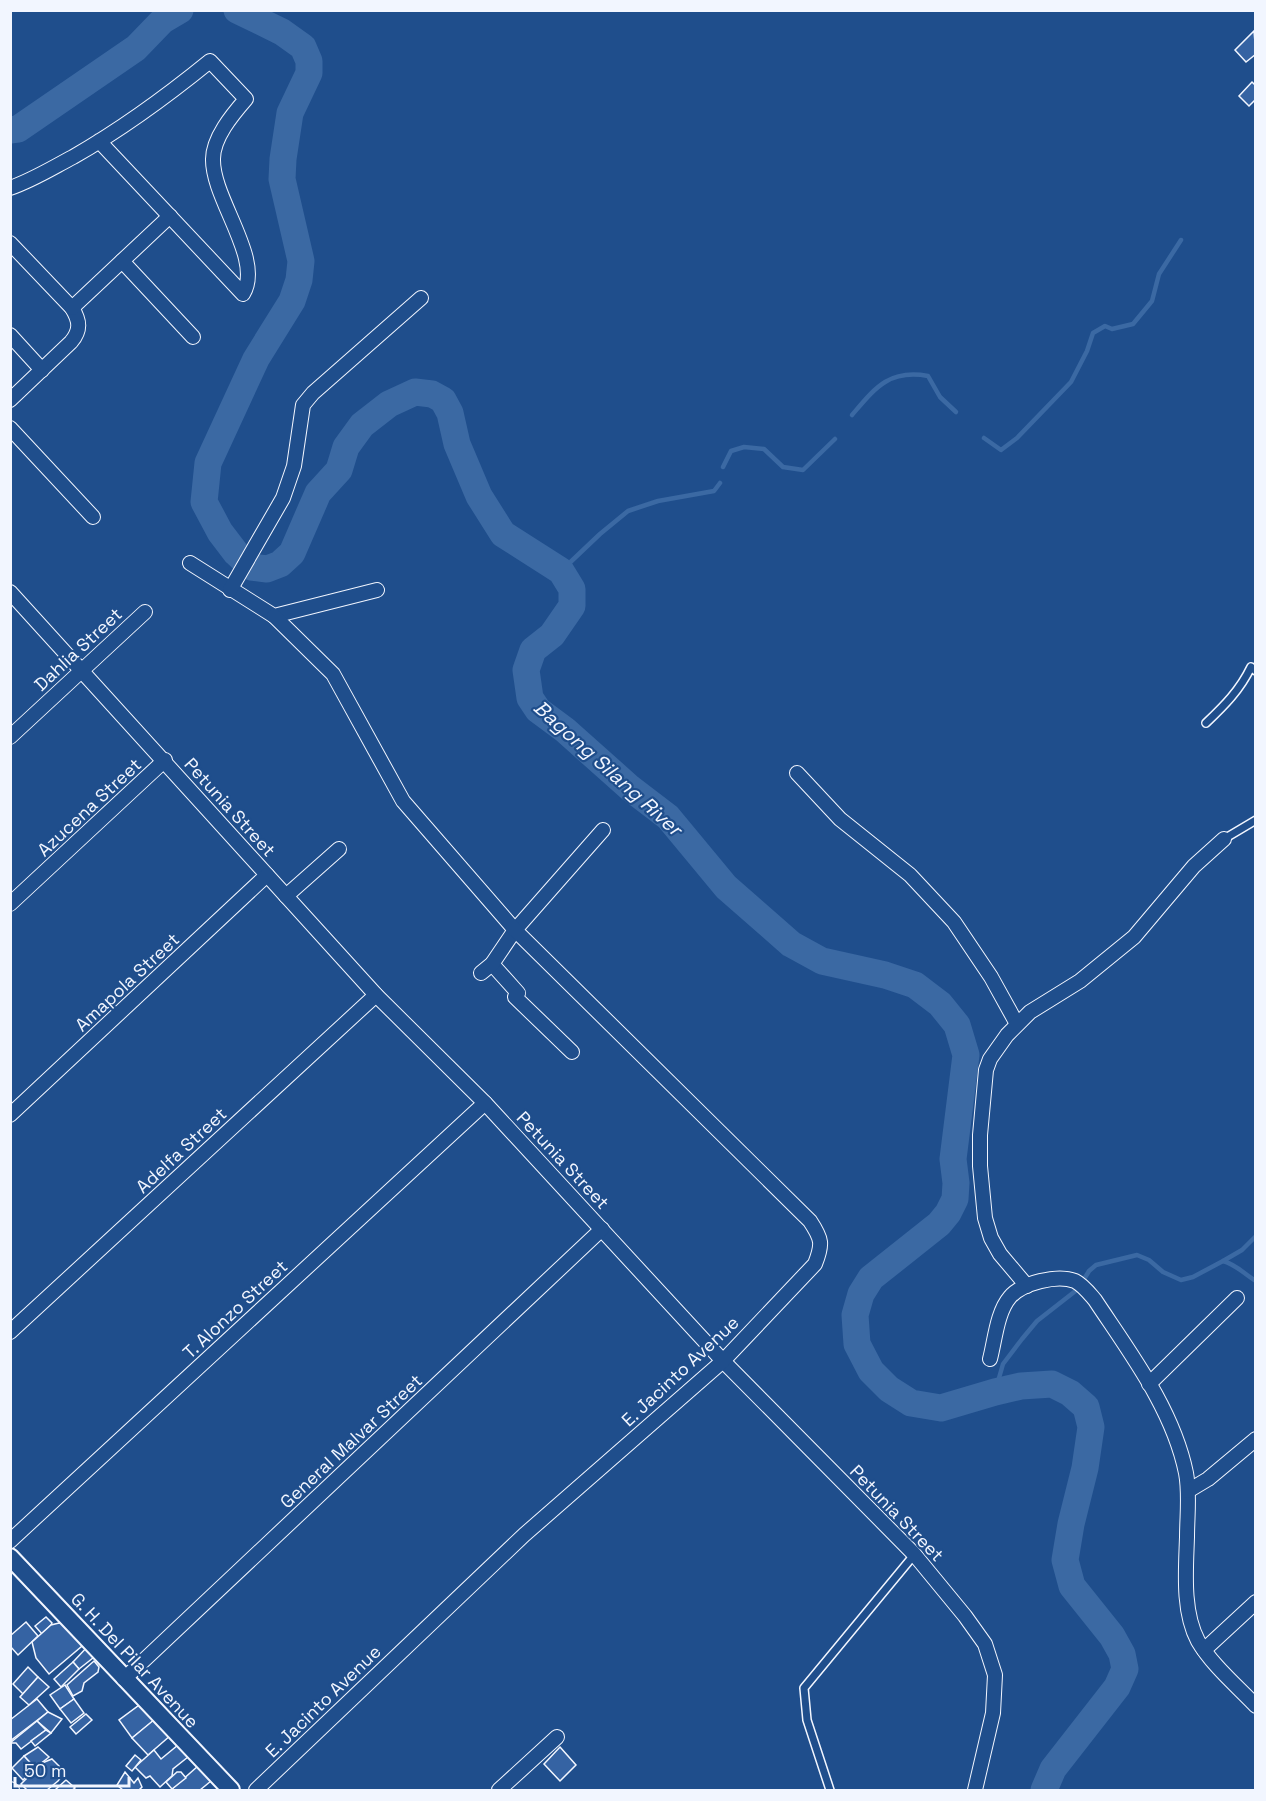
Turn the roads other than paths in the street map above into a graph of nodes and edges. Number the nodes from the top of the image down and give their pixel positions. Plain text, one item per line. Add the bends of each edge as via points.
1 (99, 141) junction
2 (10, 188) edge
3 (170, 216) junction
4 (10, 243) edge
5 (122, 261) junction
6 (421, 298) dead end
7 (72, 308) junction
8 (10, 336) edge
9 (193, 337) dead end
10 (42, 370) junction
11 (10, 400) edge
12 (10, 428) edge
13 (93, 517) dead end
14 (190, 563) dead end
15 (230, 590) junction
16 (376, 590) dead end
17 (10, 592) edge
18 (145, 612) dead end
19 (274, 616) junction
20 (81, 670) junction
21 (1256, 671) edge
22 (1206, 723) dead end
23 (10, 737) edge
24 (165, 760) junction
25 (797, 773) dead end
26 (1256, 820) edge
27 (603, 830) dead end
28 (1224, 839) joint
29 (339, 849) dead end
30 (267, 875) junction
31 (286, 896) junction
32 (10, 904) edge
33 (515, 930) junction
34 (376, 995) junction
35 (1017, 1024) junction
36 (572, 1052) dead end
37 (485, 1103) junction
38 (10, 1115) edge
39 (602, 1229) junction
40 (1027, 1286) junction
41 (1238, 1298) dead end
42 (13, 1325) edge
43 (990, 1359) dead end
44 (723, 1361) junction
45 (1149, 1384) junction
46 (1256, 1439) edge
47 (1188, 1491) junction
48 (10, 1541) edge
49 (914, 1554) junction
50 (10, 1557) edge
51 (1256, 1602) edge
52 (1204, 1650) junction
53 (124, 1679) junction
54 (1256, 1706) edge
55 (557, 1737) dead end
56 (231, 1791) edge
57 (256, 1791) edge
58 (499, 1791) edge
59 (830, 1791) edge
60 (975, 1791) edge

1 - 2 street
1 - 3 street
1 - 3 street via 210,61 246,99 224,130 213,158 218,186 248,265 249,282 243,294
3 - 5 street
4 - 7 street
5 - 7 street
5 - 9 street
6 - 15 street via 303,405 291,480
7 - 10 street via 78,317 76,336
8 - 10 street
10 - 11 street
12 - 13 street
14 - 15 street
15 - 19 street
16 - 19 street
17 - 20 street, Petunia Street
18 - 20 street, Dahlia Street
19 - 33 street via 333,674 403,801
20 - 23 street, Dahlia Street
20 - 24 street, Petunia Street
21 - 22 lane via 1251,667 1230,700
24 - 30 street, Petunia Street
24 - 32 street, Azucena Street
25 - 35 street via 840,819 910,875 954,922
26 - 28 lane
27 - 33 street
28 - 35 street via 1194,866 1134,937 1091,973 1049,998
29 - 31 street
30 - 31 street, Petunia Street
30 - 38 street, Amapola Street
31 - 34 street, Petunia Street
33 - 36 street via 486,969 518,993 515,996
33 - 44 street, E. Jacinto Avenue via 819,1234 821,1249 815,1263
34 - 37 street, Petunia Street
34 - 42 street, Adelfa Street
35 - 40 street via 998,1046 986,1070 980,1166 991,1238
37 - 39 street, Petunia Street
37 - 48 street, T. Alonzo Street
39 - 44 street, Petunia Street
39 - 53 street, General Malvar Street
40 - 43 street via 1017,1290 1003,1309
40 - 45 street via 1062,1279 1081,1285 1095,1300
41 - 45 street
44 - 49 street, Petunia Street
44 - 57 street, E. Jacinto Avenue via 524,1534
45 - 47 street via 1176,1441
46 - 47 street
47 - 52 street via 1188,1601 1191,1623
49 - 59 lane via 804,1688 807,1720
49 - 60 street, Petunia Street via 985,1644 995,1675 993,1713
50 - 53 street, G. H. Del Pilar Avenue
51 - 52 street
52 - 54 street
53 - 56 street, G. H. Del Pilar Avenue
55 - 58 street

